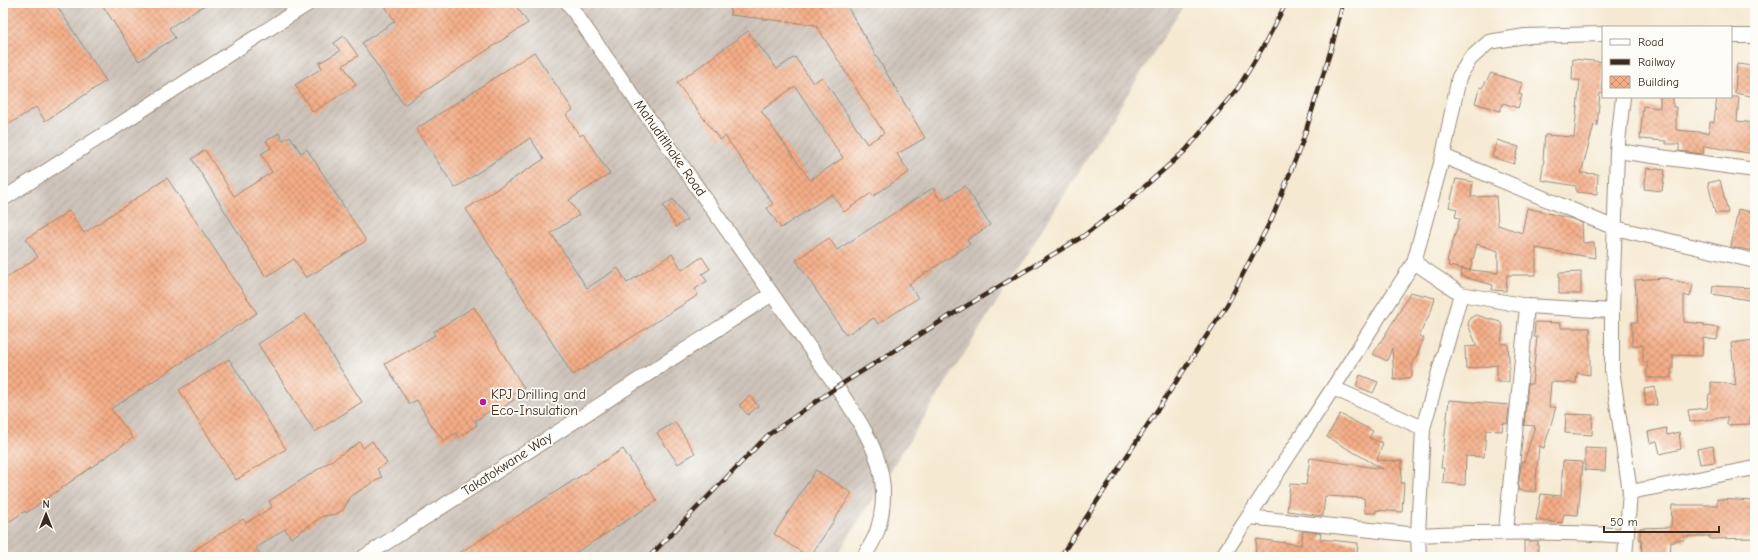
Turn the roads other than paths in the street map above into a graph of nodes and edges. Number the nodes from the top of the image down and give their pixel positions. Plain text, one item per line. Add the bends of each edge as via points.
1 (309, 3) edge
2 (568, 3) edge
3 (1602, 34) edge
4 (1732, 36) edge
5 (1755, 36) edge
6 (1623, 98) edge
7 (1618, 151) junction
8 (1443, 156) junction
9 (1755, 170) edge
10 (3, 199) edge
11 (1615, 228) junction
12 (1755, 261) edge
13 (1414, 262) junction
14 (772, 294) junction
15 (1461, 294) junction
16 (1527, 306) junction
17 (1612, 312) junction
18 (1333, 388) junction
19 (1423, 428) junction
20 (1755, 468) edge
21 (1630, 492) junction
22 (1249, 517) junction
23 (1506, 531) junction
24 (1418, 534) junction
25 (1627, 536) junction
26 (364, 557) edge
27 (864, 557) edge
28 (1222, 557) edge
29 (1419, 557) edge
30 (1626, 557) edge

1 - 10 street
2 - 14 street, Mahuditlhake Road
3 - 8 street via 1525,36 1489,42 1470,59 1459,78
4 - 5 street
6 - 7 street
7 - 9 street
7 - 11 street
8 - 11 street
8 - 13 street
11 - 12 street
11 - 17 street
13 - 15 street
13 - 18 street
14 - 26 street, Takatokwane Way
14 - 27 street, Mahuditlhake Road via 837,387 873,446 882,473 883,504 876,534
15 - 16 street
15 - 19 street
16 - 17 street
16 - 23 street
17 - 21 street via 1612,370
18 - 19 street
18 - 22 street
19 - 24 street
20 - 21 street
21 - 25 street
22 - 24 street
22 - 28 street
23 - 24 street
23 - 25 street
24 - 29 street
25 - 30 street

